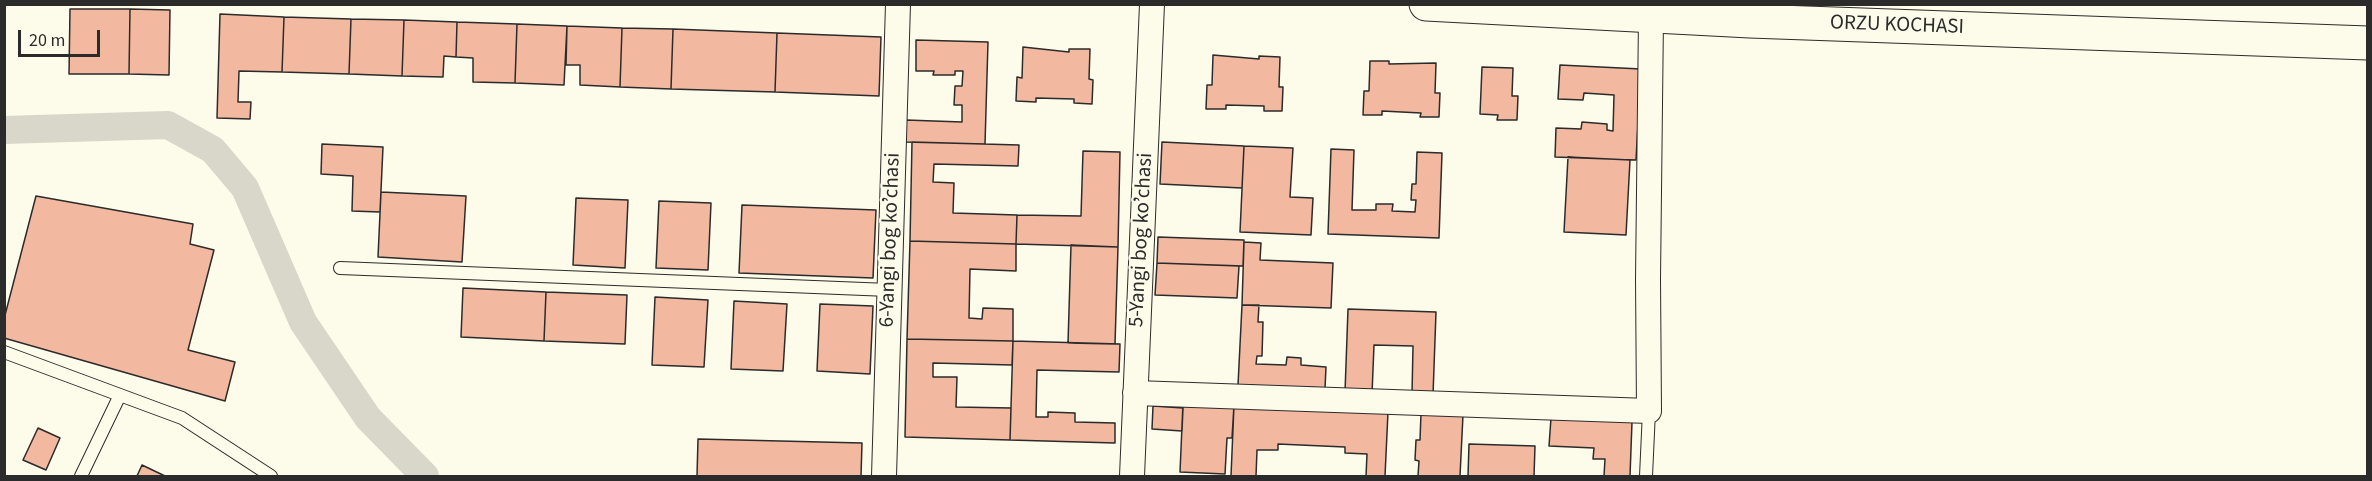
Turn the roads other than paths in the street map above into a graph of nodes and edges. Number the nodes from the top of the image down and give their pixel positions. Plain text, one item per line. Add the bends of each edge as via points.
1 (898, 4) edge
2 (1152, 4) edge
3 (1426, 4) edge
4 (1753, 13) edge
5 (1651, 17) junction
6 (2367, 43) edge
7 (340, 268) dead end
8 (889, 290) junction
9 (4, 352) edge
10 (1135, 393) junction
11 (120, 395) junction
12 (1649, 411) junction
13 (81, 477) edge
14 (271, 477) edge
15 (884, 477) edge
16 (1132, 477) edge
17 (1646, 477) edge

1 - 8 street, 6-Yangi bog koʼchasi
2 - 10 street, 5-Yangi bog koʼchasi
3 - 5 main road, ORZU KOCHASI
4 - 5 main road, ORZU KOCHASI
4 - 6 main road, ORZU KOCHASI
5 - 12 street
7 - 8 lane
8 - 15 street, 6-Yangi bog koʼchasi
9 - 11 lane
10 - 12 street
10 - 16 street, 5-Yangi bog koʼchasi
11 - 13 lane
11 - 14 lane via 182,418
12 - 17 lane

